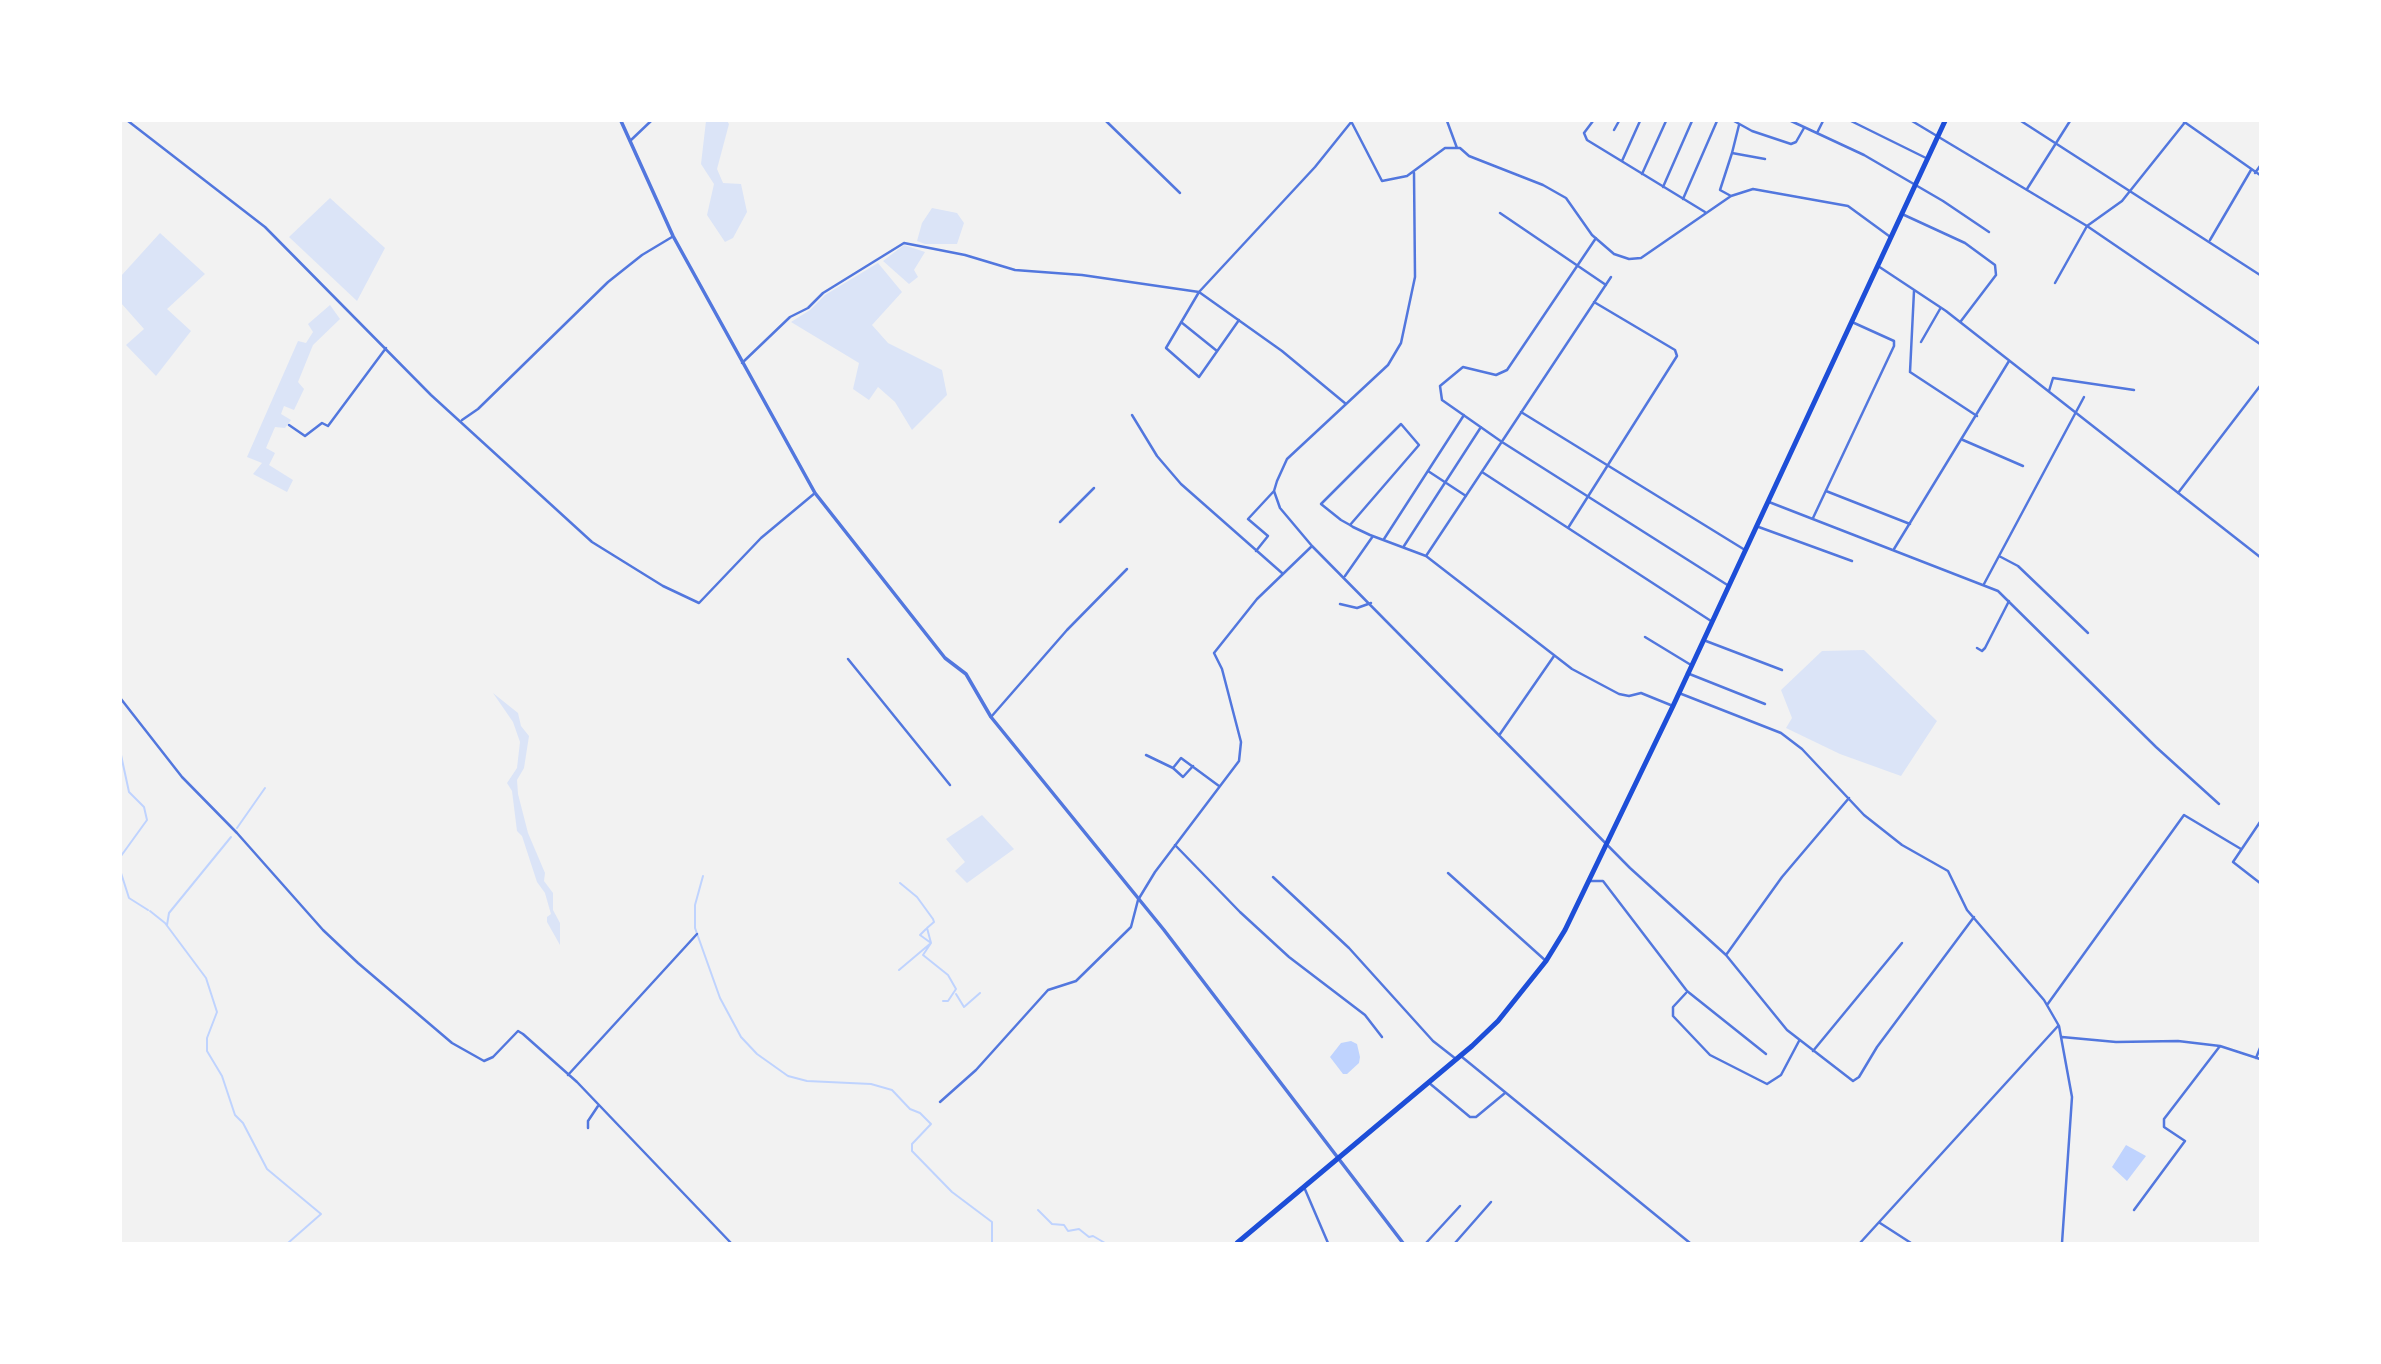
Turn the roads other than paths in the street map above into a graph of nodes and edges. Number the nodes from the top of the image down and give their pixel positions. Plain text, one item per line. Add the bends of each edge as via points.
1 (128, 121) edge
2 (621, 121) edge
3 (651, 121) edge
4 (1106, 121) edge
5 (1447, 121) edge
6 (1593, 121) edge
7 (1619, 121) edge
8 (1640, 121) edge
9 (1666, 121) edge
10 (1692, 121) edge
11 (1717, 121) edge
12 (1734, 121) edge
13 (1791, 121) edge
14 (1823, 121) edge
15 (1851, 121) edge
16 (1912, 121) edge
17 (1945, 121) edge
18 (2021, 121) edge
19 (2070, 121) edge
20 (2185, 121) edge
21 (1352, 122) edge
22 (1740, 124) junction
23 (1804, 127) junction
24 (1614, 130) dead end
25 (1817, 133) junction
26 (1938, 135) junction
27 (630, 141) junction
28 (2057, 141) junction
29 (1457, 148) junction
30 (1732, 153) junction
31 (1765, 159) dead end
32 (1928, 159) junction
33 (1622, 162) junction
34 (2260, 166) edge
35 (1414, 172) junction
36 (2253, 172) junction
37 (1642, 174) junction
38 (2260, 175) edge
39 (1916, 186) junction
40 (1663, 187) junction
41 (2027, 189) junction
42 (2131, 190) junction
43 (1180, 193) dead end
44 (1731, 196) junction
45 (1683, 199) junction
46 (1500, 213) dead end
47 (1706, 213) junction
48 (1902, 214) junction
49 (2087, 226) junction
50 (1989, 232) dead end
51 (673, 236) junction
52 (1889, 236) junction
53 (1595, 238) junction
54 (2210, 241) junction
55 (1577, 265) junction
56 (1878, 266) junction
57 (2260, 275) edge
58 (1611, 277) dead end
59 (2054, 283) dead end
60 (1606, 285) junction
61 (1914, 290) junction
62 (1199, 292) junction
63 (1594, 302) junction
64 (1941, 307) junction
65 (1239, 320) junction
66 (1181, 322) junction
67 (1851, 322) junction
68 (1960, 322) junction
69 (1921, 342) dead end
70 (2260, 344) edge
71 (386, 348) junction
72 (1217, 351) junction
73 (2009, 360) junction
74 (742, 363) junction
75 (2260, 386) edge
76 (2134, 390) dead end
77 (2049, 391) junction
78 (2084, 397) dead end
79 (1346, 404) junction
80 (2075, 411) junction
81 (1521, 412) junction
82 (1132, 415) dead end
83 (1464, 415) junction
84 (1977, 416) junction
85 (462, 420) junction
86 (289, 425) dead end
87 (1481, 427) junction
88 (1963, 440) junction
89 (1502, 442) junction
90 (1609, 464) junction
91 (2023, 466) dead end
92 (1428, 471) junction
93 (1482, 472) junction
94 (1446, 482) junction
95 (1094, 488) dead end
96 (1274, 491) junction
97 (1826, 491) junction
98 (815, 493) junction
99 (2178, 493) junction
100 (1466, 496) junction
101 (1588, 496) junction
102 (1767, 502) junction
103 (1813, 518) junction
104 (1060, 522) dead end
105 (1910, 524) junction
106 (1350, 525) junction
107 (1756, 526) junction
108 (1568, 528) junction
109 (1373, 536) junction
110 (1384, 540) junction
111 (1312, 546) junction
112 (1404, 546) junction
113 (1894, 549) junction
114 (1745, 550) junction
115 (1256, 551) junction
116 (1426, 556) junction
117 (1999, 556) junction
118 (2260, 557) edge
119 (1852, 561) dead end
120 (1127, 569) dead end
121 (1282, 573) junction
122 (1345, 577) junction
123 (1984, 584) junction
124 (1729, 586) junction
125 (2009, 601) junction
126 (1371, 603) junction
127 (1340, 604) dead end
128 (1711, 621) junction
129 (2088, 633) dead end
130 (1645, 637) dead end
131 (1703, 640) junction
132 (1978, 648) dead end
133 (1554, 656) junction
134 (848, 659) dead end
135 (1691, 664) junction
136 (1782, 670) dead end
137 (1688, 674) junction
138 (1679, 693) junction
139 (121, 699) edge
140 (1765, 704) dead end
141 (1673, 706) junction
142 (992, 716) junction
143 (1499, 735) junction
144 (1146, 755) dead end
145 (1193, 766) junction
146 (1173, 768) junction
147 (950, 785) dead end
148 (1220, 787) junction
149 (1849, 798) junction
150 (2219, 804) dead end
151 (2260, 822) edge
152 (1607, 844) junction
153 (1175, 845) junction
154 (2241, 849) junction
155 (1448, 873) dead end
156 (1273, 877) dead end
157 (1588, 882) junction
158 (2260, 883) edge
159 (1138, 900) junction
160 (1974, 917) junction
161 (697, 934) dead end
162 (1902, 943) dead end
163 (1726, 955) junction
164 (1546, 961) junction
165 (1687, 992) junction
166 (2047, 1005) junction
167 (2059, 1026) junction
168 (1382, 1037) dead end
169 (2062, 1037) junction
170 (1800, 1041) junction
171 (2220, 1046) junction
172 (2260, 1048) edge
173 (1812, 1051) junction
174 (1766, 1054) dead end
175 (1458, 1057) junction
176 (2258, 1058) edge
177 (568, 1075) junction
178 (1428, 1082) junction
179 (1505, 1093) junction
180 (940, 1102) dead end
181 (598, 1106) junction
182 (588, 1128) dead end
183 (1340, 1157) junction
184 (1304, 1187) junction
185 (1491, 1202) dead end
186 (1461, 1206) dead end
187 (2134, 1210) dead end
188 (1881, 1223) junction
189 (731, 1243) edge
190 (1237, 1243) edge
191 (1328, 1243) edge
192 (1403, 1243) edge
193 (1426, 1243) edge
194 (1455, 1243) edge
195 (1690, 1243) edge
196 (1860, 1243) edge
197 (1911, 1243) edge
198 (2062, 1243) edge

1 - 71 street via 265,227
2 - 27 street
3 - 27 street
4 - 43 street
5 - 29 street
6 - 33 street via 1584,133 1587,141
7 - 24 street
8 - 33 street
9 - 37 street
10 - 40 street
11 - 45 street
12 - 22 street
13 - 23 street
14 - 25 street
15 - 32 street
16 - 26 street
17 - 26 highway
18 - 28 street
19 - 28 street
20 - 36 street
20 - 42 street
21 - 35 street via 1382,181
21 - 62 street
22 - 23 street via 1790,144
22 - 30 street
23 - 25 street
25 - 39 street
26 - 32 highway
26 - 41 street
27 - 51 street
28 - 41 street
28 - 42 street
29 - 35 street via 1444,148
29 - 53 street via 1566,198
30 - 31 street
30 - 44 street via 1720,190
32 - 39 highway
33 - 37 street
34 - 36 street
35 - 79 street via 1415,277 1401,342 1388,365
36 - 38 street
36 - 54 street
37 - 40 street
39 - 48 highway
39 - 50 street
40 - 45 street
41 - 49 street
42 - 49 street via 2111,212
42 - 54 street
44 - 47 street
44 - 52 street via 1753,189 1838,203
45 - 47 street
46 - 55 street
47 - 53 street via 1641,258 1614,254
48 - 52 highway
48 - 68 street via 1965,243 1995,265 1996,275
49 - 59 street
49 - 70 street
51 - 74 street
51 - 85 street via 608,282
52 - 56 highway
53 - 55 street
54 - 57 street
55 - 60 street
55 - 83 street via 1507,370 1496,375 1463,367 1440,386 1442,400
56 - 61 street
56 - 67 highway
58 - 60 street
60 - 63 street
61 - 64 street
61 - 84 street via 1910,372
62 - 65 street
62 - 66 street
62 - 74 street via 1015,270 904,243 790,317
63 - 81 street
63 - 90 street via 1677,352
64 - 68 street
64 - 69 street
65 - 72 street
65 - 79 street
66 - 72 street
66 - 72 street via 1166,348 1199,377
67 - 97 street via 1894,341 1894,346
67 - 102 highway
68 - 73 street
71 - 85 street
71 - 86 street via 328,426 322,423 305,436
73 - 77 street
73 - 84 street
74 - 98 street
75 - 99 street
76 - 77 street via 2053,378
77 - 80 street
78 - 80 street
79 - 96 street via 1287,458
80 - 99 street
80 - 117 street
81 - 89 street
81 - 90 street
82 - 115 street via 1181,484
83 - 87 street
83 - 92 street
84 - 88 street
85 - 98 street via 592,542 699,603 761,538
87 - 89 street
87 - 94 street
88 - 91 street
88 - 105 street
89 - 93 street
89 - 101 street
90 - 101 street
90 - 114 street
92 - 94 street
92 - 110 street
93 - 100 street
93 - 108 street
94 - 100 street
94 - 112 street
95 - 104 street
96 - 111 street via 1293,526
96 - 115 street via 1248,519 1268,536
97 - 103 street
97 - 105 street
98 - 142 street via 945,658 965,674
99 - 118 street
100 - 116 street
101 - 108 street
101 - 124 street
102 - 103 street
102 - 107 highway
103 - 113 street
105 - 113 street
106 - 106 street via 1321,504 1401,424 1419,445
106 - 109 street
107 - 114 highway
107 - 119 street
108 - 128 street
109 - 110 street
109 - 122 street
110 - 112 street
111 - 121 street
111 - 122 street
112 - 116 street
113 - 123 street
114 - 124 highway
115 - 121 street
116 - 133 street
117 - 123 street
117 - 129 street via 2018,566
120 - 142 street
121 - 148 street via 1214,653 1241,742 1240,761
122 - 126 street
123 - 125 street
124 - 128 highway
125 - 132 street via 1985,648
125 - 150 street
126 - 127 street via 1357,608
126 - 143 street
128 - 131 highway
130 - 135 street
131 - 135 highway
131 - 136 street
133 - 141 street via 1619,694 1642,693
133 - 143 street
134 - 147 street
135 - 137 highway
137 - 138 highway
137 - 140 street
138 - 141 highway
138 - 149 street via 1781,733
139 - 177 street via 182,777 323,930 403,1003 452,1043 484,1061 518,1031
141 - 152 highway
142 - 159 street
143 - 152 street
144 - 146 street
145 - 146 street via 1181,758
145 - 146 street via 1183,777
145 - 148 street
148 - 153 street
149 - 160 street via 1902,845 1948,871
149 - 163 street via 1782,877
151 - 154 street
152 - 157 highway
152 - 163 street
153 - 159 street
153 - 168 street via 1240,912 1289,957 1365,1015
154 - 158 street via 2233,862
154 - 166 street via 2184,815
155 - 164 street
156 - 175 street via 1349,948 1433,1041
157 - 164 highway
157 - 165 street via 1603,881
159 - 180 street via 1131,927 1076,981 1048,990 976,1070
159 - 183 street
160 - 166 street
160 - 173 street via 1856,1081
161 - 177 street
162 - 173 street
163 - 170 street
164 - 175 highway via 1498,1021
165 - 170 street via 1673,1007 1673,1016 1710,1055 1767,1084 1781,1075
165 - 174 street
166 - 167 street
167 - 169 street
167 - 188 street
169 - 171 street
169 - 198 street via 2072,1097
170 - 173 street
171 - 176 street
171 - 187 street via 2164,1119 2164,1127 2185,1141
172 - 176 street
175 - 178 highway
175 - 179 street
177 - 181 street
178 - 179 street via 1470,1117
178 - 183 highway
179 - 195 street
181 - 182 street
181 - 189 street
183 - 184 highway
183 - 192 street
184 - 190 highway
184 - 191 street
185 - 194 street
186 - 193 street
188 - 196 street
188 - 197 street

